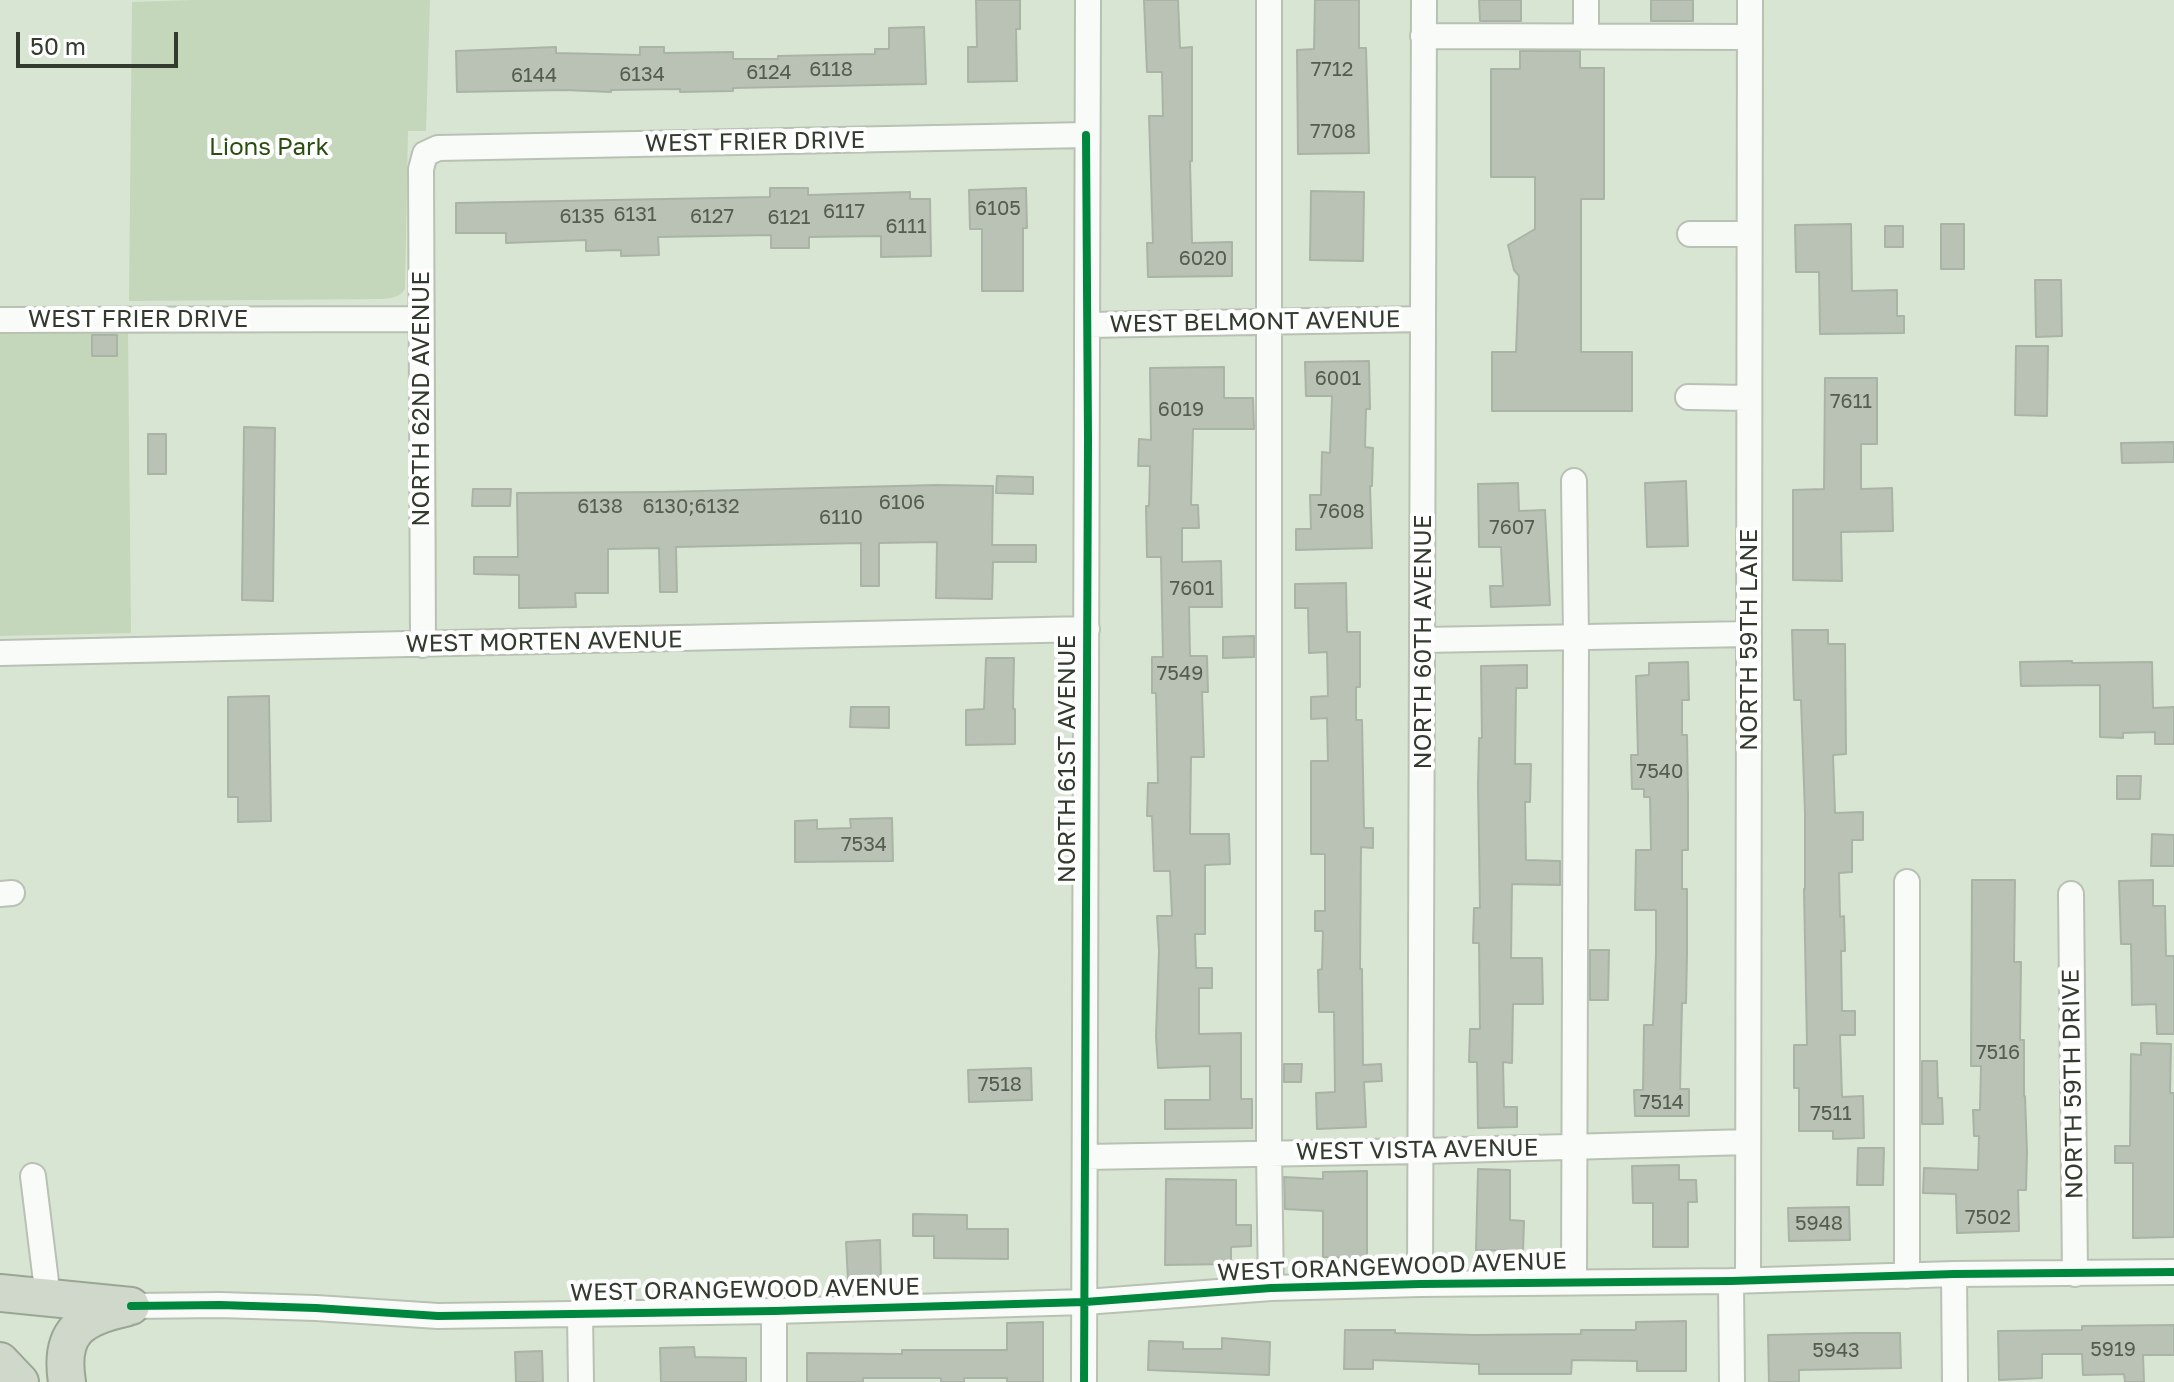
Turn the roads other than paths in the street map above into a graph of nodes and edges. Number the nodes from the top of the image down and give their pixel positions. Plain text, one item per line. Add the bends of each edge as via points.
1 (1088, 0) edge
2 (1269, 0) edge
3 (1424, 0) edge
4 (1586, 0) edge
5 (1750, 0) edge
6 (1423, 36) junction
7 (1586, 36) junction
8 (1750, 37) junction
9 (1086, 135) junction
10 (425, 154) joint
11 (1690, 234) dead end
12 (1749, 234) junction
13 (420, 319) junction
14 (1423, 319) junction
15 (0, 320) edge
16 (1268, 322) junction
17 (1088, 325) junction
18 (1688, 397) dead end
19 (1749, 398) junction
20 (1574, 481) dead end
21 (1087, 629) junction
22 (1749, 634) junction
23 (1576, 638) junction
24 (1423, 640) junction
25 (423, 645) junction
26 (0, 653) edge
27 (1907, 882) dead end
28 (2071, 894) dead end
29 (1748, 1142) junction
30 (1574, 1147) junction
31 (1422, 1151) junction
32 (1269, 1153) junction
33 (1085, 1157) junction
34 (33, 1176) dead end
35 (2174, 1272) edge
36 (1954, 1274) junction
37 (2075, 1274) junction
38 (1907, 1276) junction
39 (1574, 1281) junction
40 (1739, 1281) junction
41 (1420, 1284) junction
42 (1271, 1288) junction
43 (0, 1293) edge
44 (48, 1298) junction
45 (1085, 1302) junction
46 (131, 1306) junction
47 (774, 1311) junction
48 (580, 1314) junction
49 (0, 1361) edge
50 (20, 1382) edge
51 (67, 1382) edge
52 (581, 1382) edge
53 (774, 1382) edge
54 (1084, 1382) edge
55 (1732, 1382) edge
56 (1955, 1382) edge

1 - 9 street, NORTH 61ST AVENUE
2 - 16 street
3 - 6 street, NORTH 60TH AVENUE
4 - 7 street
5 - 8 street, NORTH 59TH LANE
6 - 7 street
6 - 14 street, NORTH 60TH AVENUE
7 - 8 street
8 - 12 street, NORTH 59TH LANE
9 - 10 street, WEST FRIER DRIVE via 438,148
9 - 17 street, NORTH 61ST AVENUE
10 - 13 street, NORTH 62ND AVENUE
11 - 12 street
12 - 19 street, NORTH 59TH LANE
13 - 15 street, WEST FRIER DRIVE
13 - 25 street, NORTH 62ND AVENUE
14 - 16 street, WEST BELMONT AVENUE
14 - 24 street, NORTH 60TH AVENUE via 1431,445
16 - 17 street, WEST BELMONT AVENUE
16 - 32 street
17 - 21 street, NORTH 61ST AVENUE
18 - 19 street
19 - 22 street, NORTH 59TH LANE
20 - 23 street
21 - 25 street, WEST MORTEN AVENUE
21 - 33 street, NORTH 61ST AVENUE
22 - 23 street
22 - 29 street, NORTH 59TH LANE
23 - 24 street
23 - 30 street
24 - 31 street, NORTH 60TH AVENUE
25 - 26 street, WEST MORTEN AVENUE
27 - 38 street
28 - 37 street, NORTH 59TH DRIVE
29 - 30 street, WEST VISTA AVENUE
29 - 40 street, NORTH 59TH LANE
30 - 31 street, WEST VISTA AVENUE
30 - 39 street
31 - 32 street, WEST VISTA AVENUE
31 - 41 street, NORTH 60TH AVENUE
32 - 33 street, WEST VISTA AVENUE
32 - 42 street
33 - 45 street, NORTH 61ST AVENUE
34 - 44 street
35 - 37 street, WEST ORANGEWOOD AVENUE
36 - 37 street, WEST ORANGEWOOD AVENUE
36 - 38 street, WEST ORANGEWOOD AVENUE
36 - 56 street
38 - 40 street, WEST ORANGEWOOD AVENUE
39 - 40 street, WEST ORANGEWOOD AVENUE
39 - 41 street, WEST ORANGEWOOD AVENUE
40 - 55 street, NORTH 59TH LANE
41 - 42 street, WEST ORANGEWOOD AVENUE
42 - 45 street, WEST ORANGEWOOD AVENUE
43 - 44 highway
44 - 46 highway
45 - 47 street, WEST ORANGEWOOD AVENUE
45 - 54 street, NORTH 61ST AVENUE
46 - 48 street, WEST ORANGEWOOD AVENUE via 316,1308 438,1316
46 - 51 highway via 90,1317 80,1325 66,1351
47 - 48 street, WEST ORANGEWOOD AVENUE
47 - 53 street
48 - 52 street
49 - 50 highway

